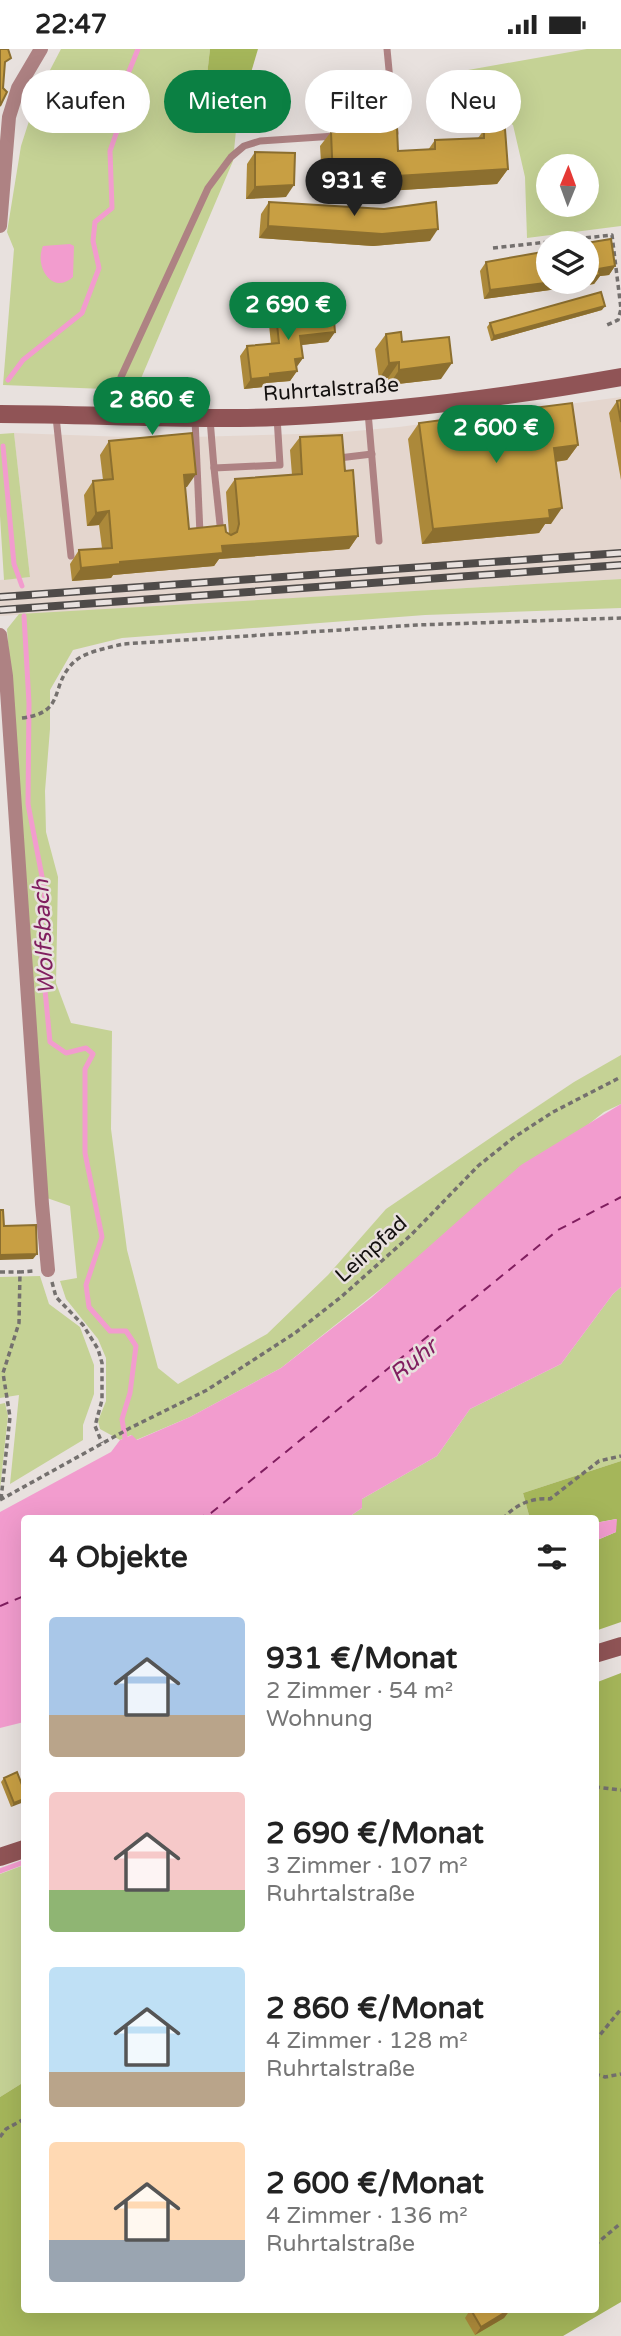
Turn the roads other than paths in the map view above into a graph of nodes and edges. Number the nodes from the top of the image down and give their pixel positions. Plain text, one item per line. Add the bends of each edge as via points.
1 (41, 49) edge
2 (387, 49) edge
3 (389, 70) edge
4 (346, 136) edge
5 (0, 226) edge
6 (621, 377) edge
7 (368, 411) junction
8 (0, 414) edge
9 (56, 416) junction
10 (113, 417) junction
11 (277, 417) junction
12 (203, 418) junction
13 (372, 454) junction
14 (339, 458) edge
15 (214, 468) junction
16 (200, 534) edge
17 (379, 541) dead end
18 (222, 542) edge
19 (71, 556) dead end
20 (0, 635) edge
21 (1, 657) edge
22 (48, 1270) road end
23 (621, 1646) edge
24 (599, 1653) edge
25 (21, 1850) edge
26 (0, 1857) edge

1 - 5 street via 18,88 9,117
2 - 3 lane
4 - 10 lane via 260,141 231,157 208,188 121,377
6 - 7 main road, Ruhrtalstraße
7 - 11 main road, Ruhrtalstraße
7 - 13 lane
8 - 9 main road, Ruhrtalstraße
9 - 10 main road, Ruhrtalstraße
9 - 19 lane
10 - 12 main road, Ruhrtalstraße
11 - 12 main road, Ruhrtalstraße
11 - 15 lane via 280,465
12 - 15 lane
12 - 16 lane
13 - 14 lane
13 - 17 lane
15 - 18 lane
20 - 21 street
21 - 22 street
23 - 24 main road
25 - 26 main road

